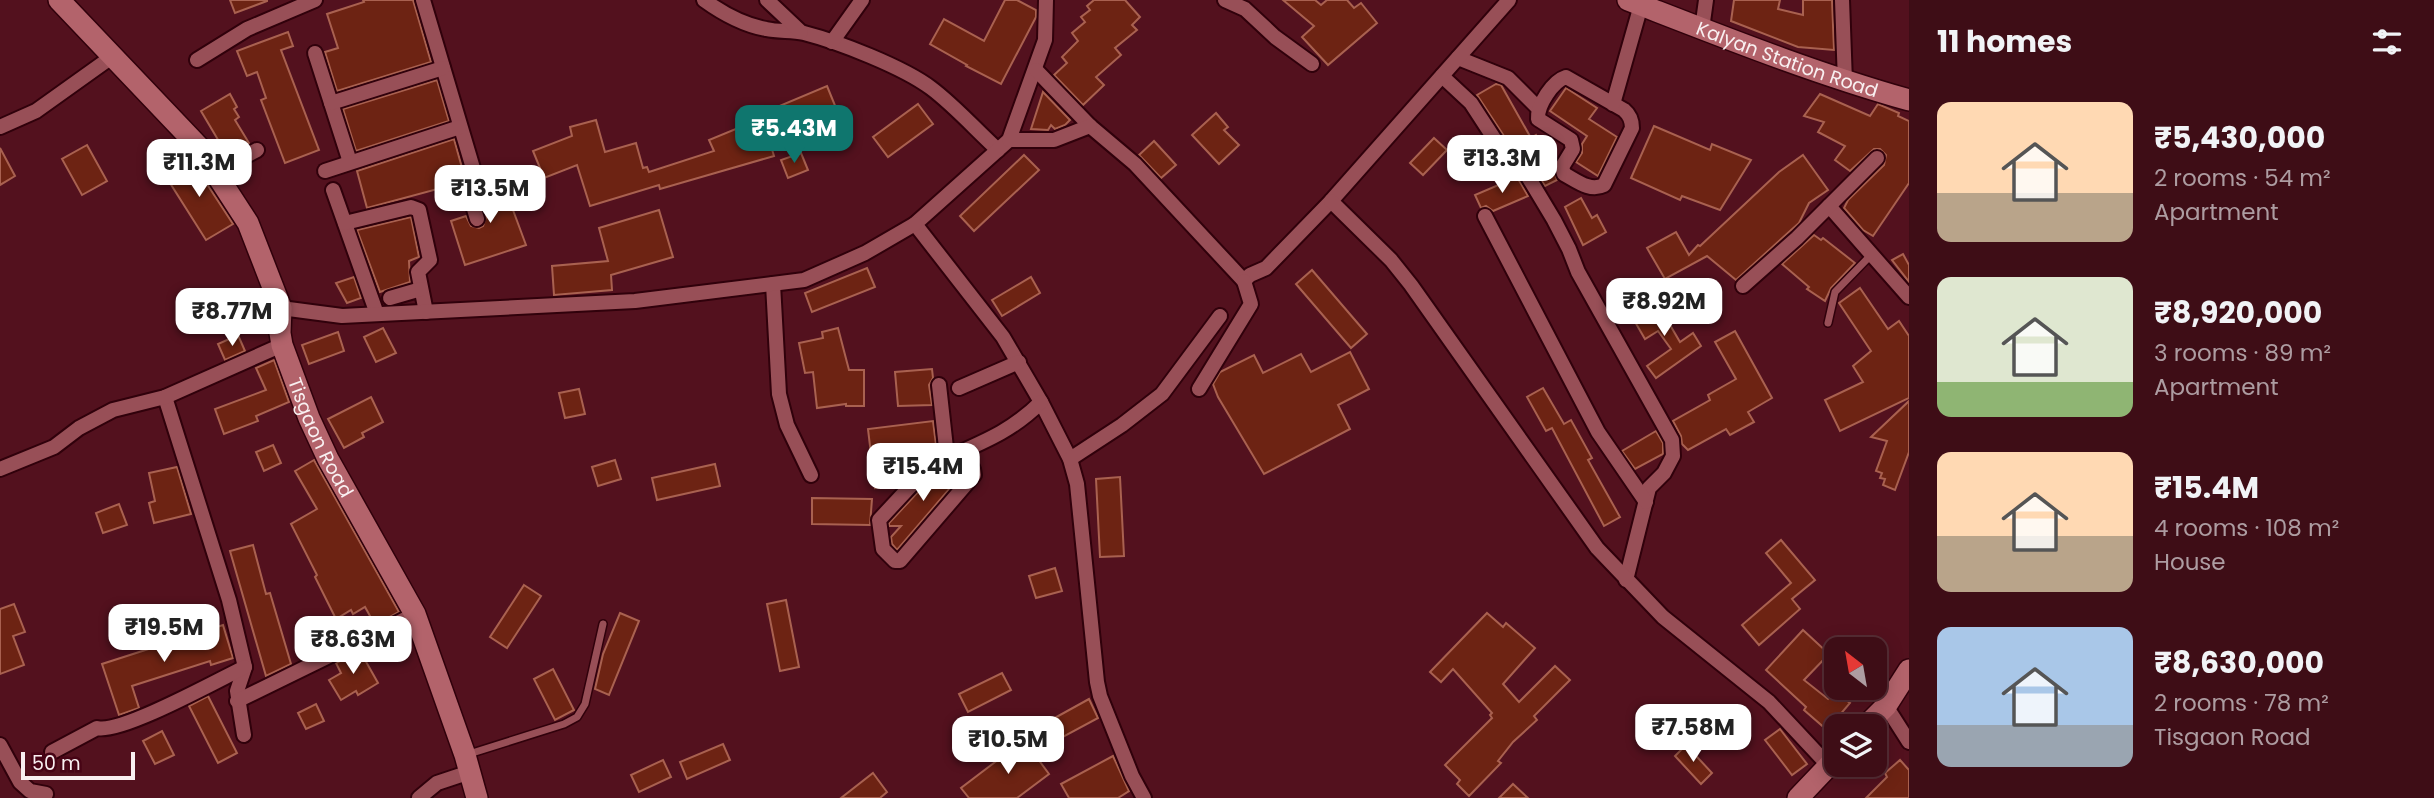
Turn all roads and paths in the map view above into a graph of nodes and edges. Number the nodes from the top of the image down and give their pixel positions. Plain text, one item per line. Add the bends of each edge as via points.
1 (59, 0) edge
2 (315, 0) edge
3 (423, 0) edge
4 (704, 0) edge
5 (767, 0) edge
6 (862, 0) edge
7 (1046, 0) edge
8 (1225, 0) edge
9 (1509, 0) edge
10 (1706, 0) edge
11 (1842, 0) edge
12 (1635, 3) edge
13 (1702, 29) junction
14 (801, 32) junction
15 (832, 42) junction
16 (315, 54) dead end
17 (113, 56) junction
18 (1458, 58) junction
19 (197, 60) dead end
20 (1312, 64) dead end
21 (443, 68) junction
22 (1036, 71) junction
23 (1442, 76) junction
24 (1845, 82) junction
25 (1909, 100) edge
26 (331, 103) junction
27 (1613, 104) junction
28 (1539, 109) junction
29 (1090, 126) junction
30 (0, 127) edge
31 (460, 127) junction
32 (1003, 145) junction
33 (257, 150) dead end
34 (1877, 158) dead end
35 (350, 162) junction
36 (325, 171) dead end
37 (216, 173) junction
38 (333, 190) dead end
39 (1331, 201) junction
40 (1829, 206) junction
41 (1485, 216) dead end
42 (477, 219) dead end
43 (345, 223) junction
44 (915, 224) junction
45 (1872, 254) junction
46 (1244, 281) junction
47 (773, 284) junction
48 (1743, 286) dead end
49 (421, 289) junction
50 (1909, 297) edge
51 (390, 298) dead end
52 (281, 308) junction
53 (426, 312) junction
54 (377, 314) junction
55 (1220, 316) dead end
56 (1828, 323) dead end
57 (282, 345) junction
58 (1018, 362) junction
59 (939, 385) dead end
60 (959, 388) dead end
61 (1199, 389) dead end
62 (165, 397) junction
63 (1041, 402) junction
64 (950, 452) junction
65 (1070, 458) junction
66 (0, 469) edge
67 (811, 475) dead end
68 (1646, 502) junction
69 (1626, 580) junction
70 (415, 614) junction
71 (603, 624) dead end
72 (245, 667) junction
73 (1909, 670) edge
74 (237, 701) junction
75 (1886, 706) junction
76 (1878, 714) edge
77 (244, 736) dead end
78 (1909, 743) edge
79 (0, 745) edge
80 (52, 752) dead end
81 (1824, 754) edge
82 (467, 764) junction
83 (1824, 770) edge
84 (46, 794) dead end
85 (419, 798) edge
86 (477, 798) edge
87 (1143, 798) edge
88 (1798, 798) edge

1 - 17 street, Tisgaon Road
2 - 19 street via 247,29
3 - 21 street
4 - 14 street via 720,12 767,30
5 - 14 street
6 - 15 street
7 - 22 street via 1045,40
8 - 20 street via 1245,9
9 - 18 street
10 - 13 street
11 - 24 street
12 - 13 street, Kalyan Station Road
12 - 27 street
13 - 24 street, Kalyan Station Road
14 - 15 street
15 - 32 street via 922,82
16 - 26 street
17 - 30 street via 36,111
17 - 37 street, Tisgaon Road via 198,146
18 - 23 street
18 - 28 street via 1508,78
21 - 26 street
21 - 31 street
22 - 29 street
22 - 32 street
23 - 39 street
23 - 68 street via 1471,103 1499,146 1515,155 1672,440 1673,456 1648,488
24 - 25 street, Kalyan Station Road
26 - 35 street
27 - 28 street via 1566,77 1556,82
27 - 28 street via 1630,115 1632,128 1604,185 1592,188 1564,174 1562,167 1573,144 1540,122
29 - 32 street via 1054,140
29 - 46 street via 1135,164
31 - 35 street
31 - 42 street via 475,175 468,189
32 - 44 street
33 - 37 street
34 - 40 street
35 - 36 street
37 - 52 street, Tisgaon Road via 248,223
38 - 43 street
39 - 46 street via 1266,268
39 - 69 street via 1411,285 1597,548
40 - 45 street
40 - 48 street
41 - 68 street via 1598,432
43 - 49 street via 411,207 419,210 430,260 418,272
43 - 54 street
44 - 47 street via 804,280
44 - 58 street
45 - 50 street
45 - 56 lane via 1835,292
46 - 61 street via 1251,304
47 - 53 street via 635,301
47 - 67 street via 779,394 786,425
49 - 51 street
49 - 53 street
52 - 54 street via 342,316
52 - 57 street, Tisgaon Road
53 - 54 street
55 - 65 street via 1162,394
57 - 62 street
57 - 70 street, Tisgaon Road via 328,459
58 - 60 street
58 - 63 street
59 - 64 street
62 - 66 street via 113,410 54,447
62 - 72 street via 229,600
63 - 64 street via 1008,431
63 - 65 street
64 - 64 street via 974,469 974,475 900,561 895,561 883,549 879,520
65 - 87 street via 1077,484 1100,696
68 - 69 street
69 - 81 street
70 - 74 street
70 - 82 street, Tisgaon Road
71 - 82 lane via 585,704 577,717
72 - 74 street
72 - 80 street via 137,719 97,729
73 - 75 street
74 - 77 street
75 - 76 street
75 - 78 street
79 - 84 street via 20,782 30,791
82 - 85 street
82 - 86 street, Tisgaon Road
83 - 88 street

